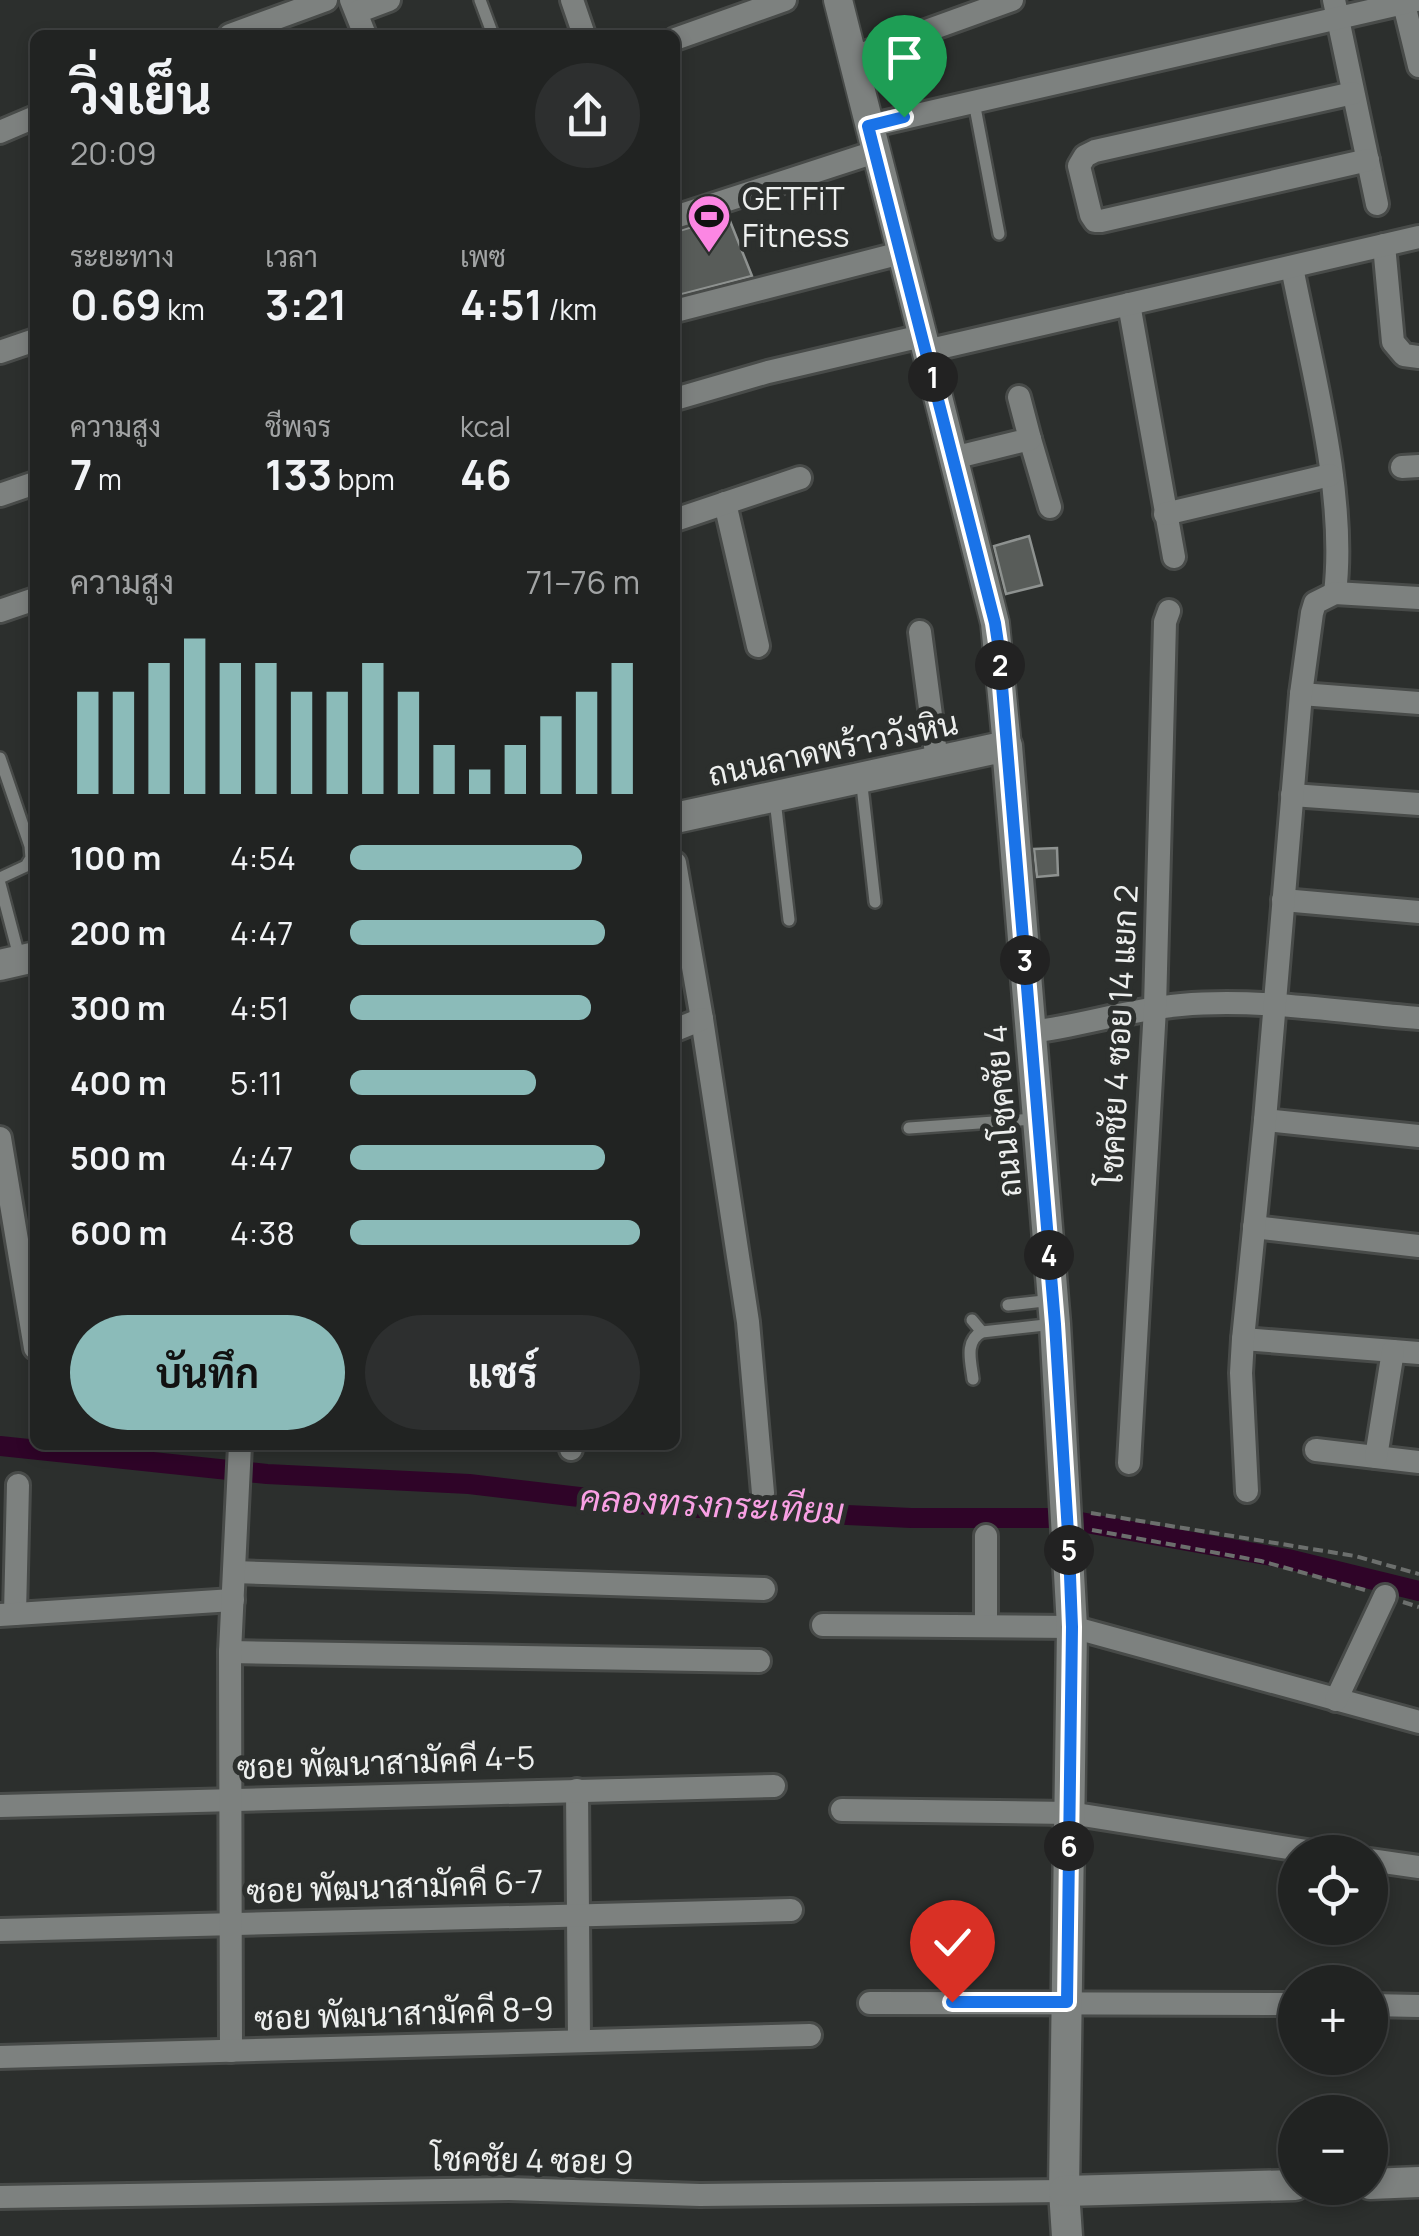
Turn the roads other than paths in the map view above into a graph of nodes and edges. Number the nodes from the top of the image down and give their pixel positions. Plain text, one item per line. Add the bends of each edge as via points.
1 (326, 0) edge
2 (389, 0) edge
3 (480, 0) edge
4 (572, 0) edge
5 (785, 0) edge
6 (838, 0) edge
7 (1012, 0) edge
8 (1408, 1) edge
9 (354, 6) edge
10 (1336, 9) edge
11 (718, 11) edge
12 (244, 30) edge
13 (363, 30) edge
14 (491, 30) edge
15 (582, 30) edge
16 (680, 35) edge
17 (851, 58) junction
18 (1418, 61) edge
19 (1354, 93) junction
20 (974, 102) junction
21 (30, 119) edge
22 (0, 132) edge
23 (872, 138) junction
24 (1368, 160) junction
25 (1377, 204) dead end
26 (680, 215) edge
27 (999, 234) dead end
28 (1419, 236) edge
29 (1384, 246) junction
30 (901, 253) junction
31 (1292, 267) junction
32 (1129, 304) junction
33 (680, 310) edge
34 (30, 342) edge
35 (924, 344) junction
36 (0, 352) edge
37 (1419, 356) edge
38 (1019, 396) dead end
39 (680, 398) edge
40 (1030, 439) junction
41 (953, 458) junction
42 (1330, 475) junction
43 (800, 478) dead end
44 (30, 485) edge
45 (0, 495) edge
46 (726, 503) junction
47 (1050, 507) dead end
48 (1165, 514) junction
49 (680, 518) edge
50 (1174, 558) dead end
51 (1335, 593) junction
52 (1419, 598) edge
53 (30, 601) edge
54 (0, 611) edge
55 (1169, 611) dead end
56 (920, 632) dead end
57 (758, 646) dead end
58 (1302, 694) junction
59 (1419, 703) edge
60 (1007, 746) junction
61 (0, 758) edge
62 (937, 761) junction
63 (861, 778) junction
64 (1292, 795) junction
65 (774, 796) junction
66 (1419, 804) edge
67 (680, 817) edge
68 (30, 855) edge
69 (30, 860) edge
70 (0, 881) edge
71 (680, 895) edge
72 (1283, 900) junction
73 (875, 902) dead end
74 (1419, 912) edge
75 (789, 920) dead end
76 (18, 961) edge
77 (1273, 1006) junction
78 (1155, 1008) junction
79 (1419, 1018) edge
80 (702, 1019) junction
81 (680, 1028) edge
82 (1030, 1032) junction
83 (1038, 1119) junction
84 (1265, 1120) junction
85 (908, 1128) dead end
86 (1419, 1136) edge
87 (0, 1138) edge
88 (1254, 1228) junction
89 (1419, 1246) edge
90 (1008, 1306) dead end
91 (1054, 1312) junction
92 (30, 1318) edge
93 (972, 1320) dead end
94 (982, 1332) junction
95 (1243, 1339) junction
96 (1393, 1351) junction
97 (1419, 1353) edge
98 (973, 1378) dead end
99 (1316, 1450) dead end
100 (1376, 1457) junction
101 (239, 1461) edge
102 (1419, 1462) edge
103 (1128, 1464) dead end
104 (18, 1484) dead end
105 (1246, 1491) dead end
106 (763, 1493) dead end
107 (986, 1536) dead end
108 (234, 1572) junction
109 (764, 1589) dead end
110 (1385, 1596) road end
111 (233, 1600) junction
112 (7, 1614) edge
113 (986, 1624) junction
114 (823, 1625) dead end
115 (1072, 1627) junction
116 (230, 1652) junction
117 (759, 1661) dead end
118 (1336, 1700) junction
119 (1419, 1722) edge
120 (774, 1786) dead end
121 (578, 1790) junction
122 (229, 1799) junction
123 (0, 1806) edge
124 (842, 1810) dead end
125 (1070, 1812) junction
126 (1278, 1846) edge
127 (1388, 1863) edge
128 (1419, 1867) edge
129 (791, 1910) dead end
130 (579, 1914) junction
131 (229, 1924) junction
132 (0, 1930) edge
133 (870, 2002) dead end
134 (1067, 2002) junction
135 (1278, 2004) edge
136 (1388, 2005) edge
137 (1419, 2005) edge
138 (810, 2035) dead end
139 (579, 2039) junction
140 (231, 2052) junction
141 (0, 2057) edge
142 (1419, 2182) edge
143 (1388, 2183) edge
144 (1278, 2186) edge
145 (1064, 2191) junction
146 (0, 2197) edge
147 (1067, 2236) edge

1 - 12 street
2 - 9 street
3 - 14 lane
4 - 15 street
5 - 11 street
6 - 17 street, ถนนโชคชัย 4
7 - 17 street
8 - 10 street
8 - 18 street
9 - 13 street
10 - 19 street
10 - 20 street
11 - 16 street
17 - 23 street, ถนนโชคชัย 4
19 - 24 street
19 - 24 street via 1095,151 1078,166 1091,215 1101,221
20 - 23 street
20 - 27 lane
21 - 22 street
23 - 26 street
23 - 30 street, ถนนโชคชัย 4
24 - 25 street
28 - 29 street
29 - 31 street
29 - 37 street via 1393,342 1404,355
30 - 33 street
30 - 35 street, ถนนโชคชัย 4
31 - 32 street
31 - 42 street
32 - 35 street
32 - 48 street
34 - 36 street
35 - 39 street via 768,372
35 - 41 street, ถนนโชคชัย 4
38 - 40 street
40 - 41 street
40 - 47 street
41 - 60 street, ถนนโชคชัย 4 via 995,623
42 - 48 street
42 - 51 street via 1338,540
43 - 46 street
44 - 45 street
46 - 49 street
46 - 57 street
48 - 50 street
51 - 52 street
51 - 58 street via 1315,603
53 - 54 street
55 - 78 street, โชคชัย 4 ซอย 14 แยก 2
56 - 62 street
58 - 59 street
58 - 64 street
60 - 62 main road, ถนนลาดพร้าววังหิน
60 - 82 main road, ถนนโชคชัย 4
61 - 68 lane
62 - 63 main road, ถนนลาดพร้าววังหิน
63 - 65 main road, ถนนลาดพร้าววังหิน
63 - 73 lane
64 - 66 street
64 - 72 street
65 - 67 main road, ถนนลาดพร้าววังหิน
65 - 75 lane
69 - 70 lane
70 - 76 lane
71 - 80 street
72 - 74 street
72 - 77 street
77 - 78 street
77 - 79 street
77 - 84 street
78 - 82 street
78 - 103 street, โชคชัย 4 ซอย 14 แยก 2
80 - 81 street
80 - 106 street via 748,1322
82 - 83 main road, ถนนโชคชัย 4
83 - 85 lane
83 - 91 main road, ถนนโชคชัย 4
84 - 86 street
84 - 88 street
87 - 92 street
88 - 89 street
88 - 95 street
90 - 91 lane
91 - 94 lane
91 - 115 main road, ถนนโชคชัย 4
93 - 94 lane
94 - 98 lane via 970,1344
95 - 96 street
95 - 105 street
96 - 97 street
96 - 100 street
99 - 100 street
100 - 102 street
101 - 108 street
104 - 112 street
107 - 113 street
108 - 109 street
108 - 111 street
110 - 118 street
111 - 112 street
111 - 116 street
113 - 114 street
113 - 115 street
115 - 118 street
115 - 125 main road, ถนนโชคชัย 4
116 - 117 street
116 - 122 street
118 - 119 street
120 - 121 street, ซอย พัฒนาสามัคคี 4-5
121 - 122 street, ซอย พัฒนาสามัคคี 4-5
121 - 130 street
122 - 123 street, ซอย พัฒนาสามัคคี 4-5
122 - 131 street
124 - 125 street
125 - 126 street
125 - 134 main road, ถนนโชคชัย 4
127 - 128 street
129 - 130 street, ซอย พัฒนาสามัคคี 6-7
130 - 131 street, ซอย พัฒนาสามัคคี 6-7
130 - 139 street
131 - 132 street, ซอย พัฒนาสามัคคี 6-7
131 - 140 street
133 - 134 street
134 - 135 street
134 - 145 main road, ถนนโชคชัย 4
136 - 137 street
138 - 139 street, ซอย พัฒนาสามัคคี 8-9
139 - 140 street, ซอย พัฒนาสามัคคี 8-9
140 - 141 street, ซอย พัฒนาสามัคคี 8-9
142 - 143 main road
144 - 145 main road
145 - 146 street, โชคชัย 4 ซอย 9 via 700,2195 508,2189
145 - 147 main road, ถนนโชคชัย 4

